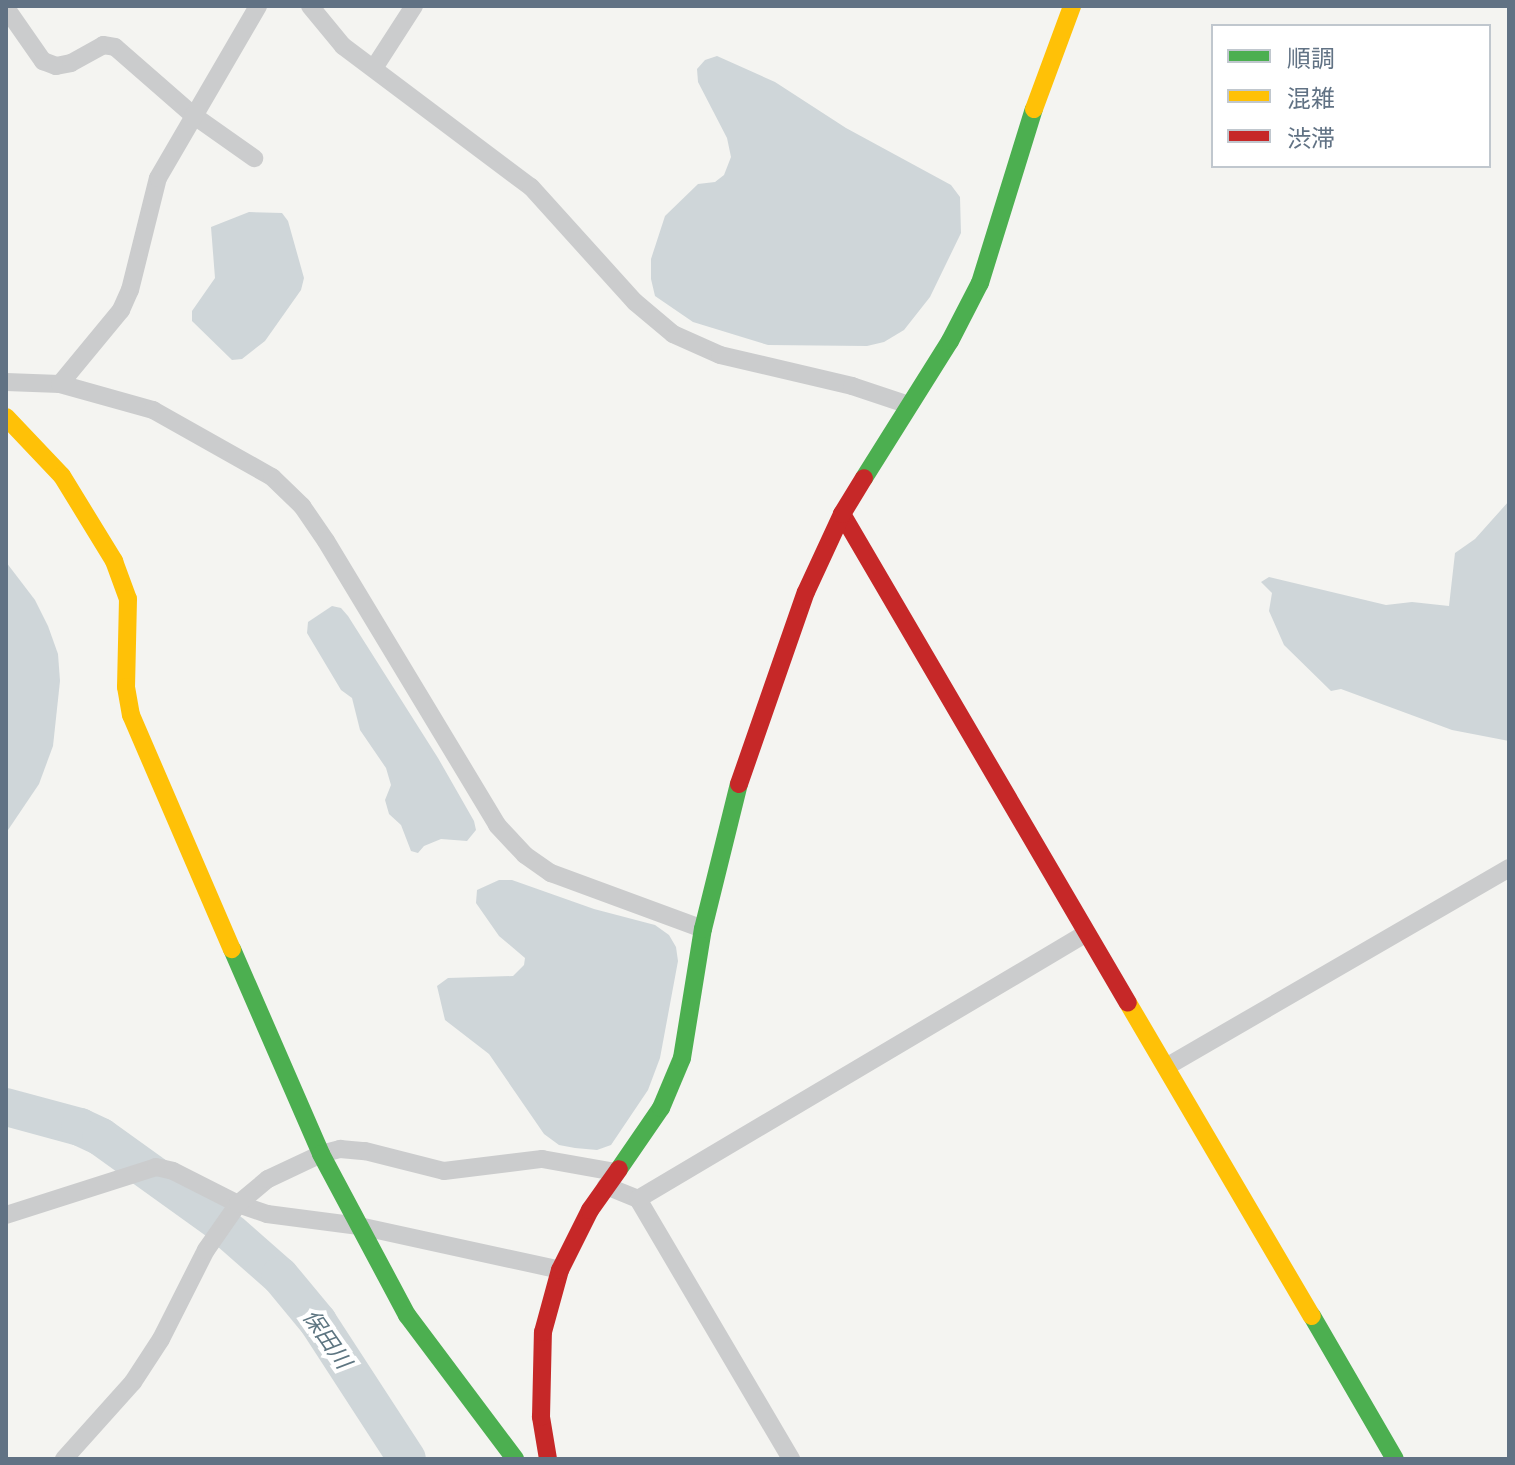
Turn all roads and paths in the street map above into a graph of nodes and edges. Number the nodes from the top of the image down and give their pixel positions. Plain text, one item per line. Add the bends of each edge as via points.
1 (258, 6) edge
2 (310, 6) edge
3 (414, 6) edge
4 (1072, 6) edge
5 (6, 8) edge
6 (374, 68) junction
7 (193, 115) junction
8 (254, 158) dead end
9 (6, 382) edge
10 (60, 384) junction
11 (909, 405) junction
12 (6, 417) edge
13 (842, 514) junction
14 (1509, 868) edge
15 (703, 929) junction
16 (1085, 934) junction
17 (1166, 1067) junction
18 (321, 1154) junction
19 (611, 1179) junction
20 (638, 1199) junction
21 (238, 1204) junction
22 (6, 1215) edge
23 (359, 1226) junction
24 (560, 1270) junction
25 (64, 1459) edge
26 (515, 1459) edge
27 (548, 1459) edge
28 (791, 1459) edge
29 (1395, 1459) edge

1 - 7 street
2 - 6 street via 343,46
3 - 6 street
4 - 11 street via 980,283
5 - 7 street via 43,61 56,66 103,45 115,47
6 - 11 street via 531,187 635,302 673,334 720,355
7 - 8 street
7 - 10 street via 158,178 121,310
9 - 10 street
10 - 15 street via 153,410 272,477 302,506 326,541 497,825 525,855 551,873
11 - 13 street
12 - 18 street via 62,476 114,561 128,599 126,687 131,715
13 - 15 street via 806,592 732,805
13 - 16 street
14 - 17 street
15 - 19 street via 682,1058 661,1108
16 - 17 street
16 - 20 street
17 - 29 street
18 - 19 street via 365,1151 444,1171 542,1159
18 - 21 street via 268,1179
18 - 23 street
19 - 20 street
19 - 24 street
20 - 28 street
21 - 22 street via 156,1167
21 - 23 street via 267,1214
21 - 25 street via 206,1250 133,1382
23 - 24 street
23 - 26 street via 407,1315
24 - 27 street via 540,1360

